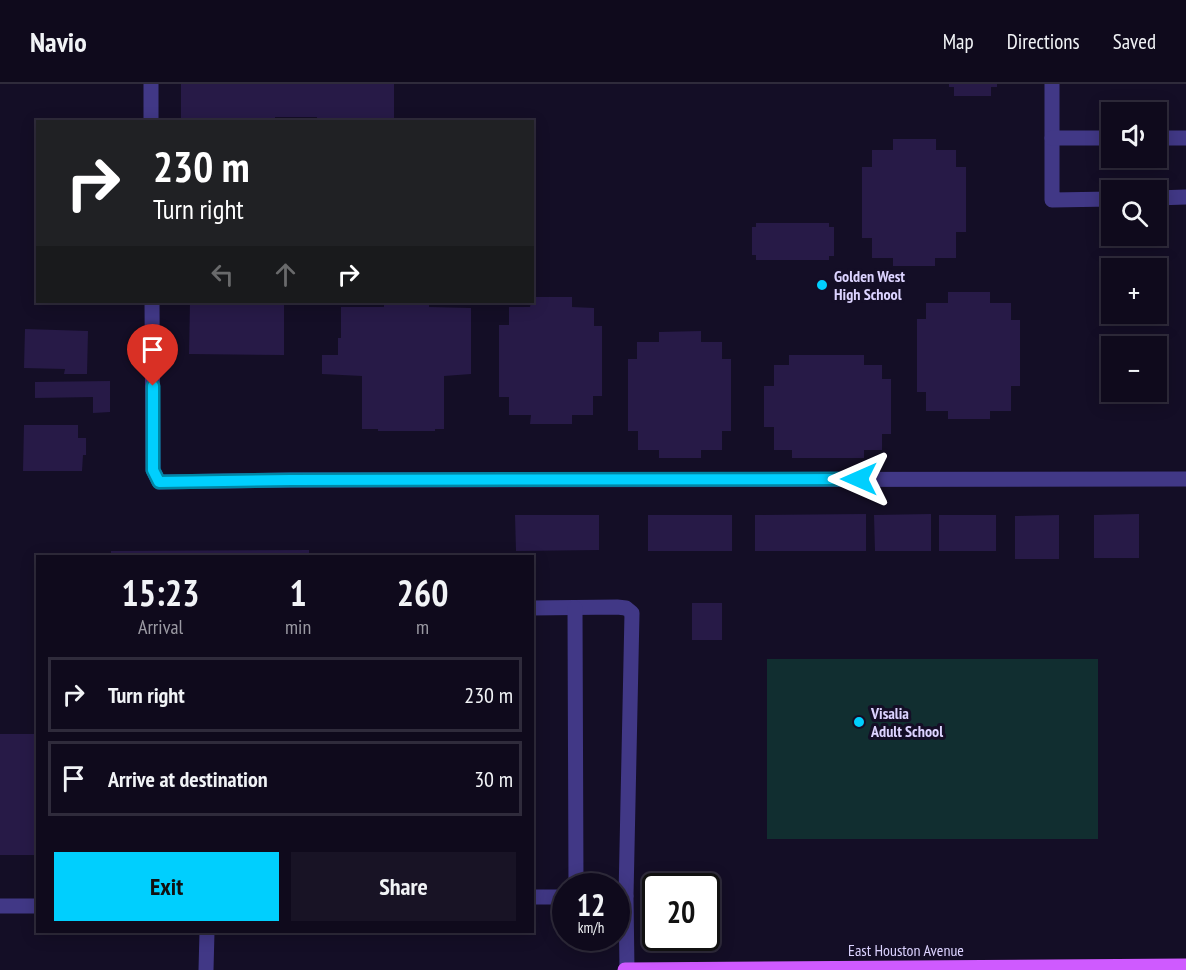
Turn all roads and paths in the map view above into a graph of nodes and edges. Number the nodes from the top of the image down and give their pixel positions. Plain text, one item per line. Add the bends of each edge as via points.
1 (151, 84) edge
2 (1052, 84) edge
3 (151, 120) edge
4 (1052, 138) junction
5 (1101, 138) edge
6 (1167, 138) edge
7 (1186, 138) edge
8 (1186, 197) edge
9 (1167, 198) edge
10 (1101, 199) edge
11 (152, 303) edge
12 (1186, 479) edge
13 (534, 608) edge
14 (575, 608) junction
15 (576, 873) edge
16 (622, 873) edge
17 (534, 897) edge
18 (552, 897) edge
19 (0, 906) edge
20 (36, 906) edge
21 (207, 933) edge
22 (625, 951) edge
23 (1186, 966) edge
24 (206, 970) edge
25 (626, 970) edge

1 - 3 lane
2 - 4 lane
4 - 5 lane
4 - 10 lane via 1052,200
6 - 7 lane
8 - 9 lane
11 - 12 lane via 153,470 159,482
13 - 14 lane
14 - 15 lane
14 - 16 lane via 617,607 632,613
17 - 18 lane
19 - 20 lane
21 - 24 lane
22 - 25 lane
23 - 25 main road, East Houston Avenue

